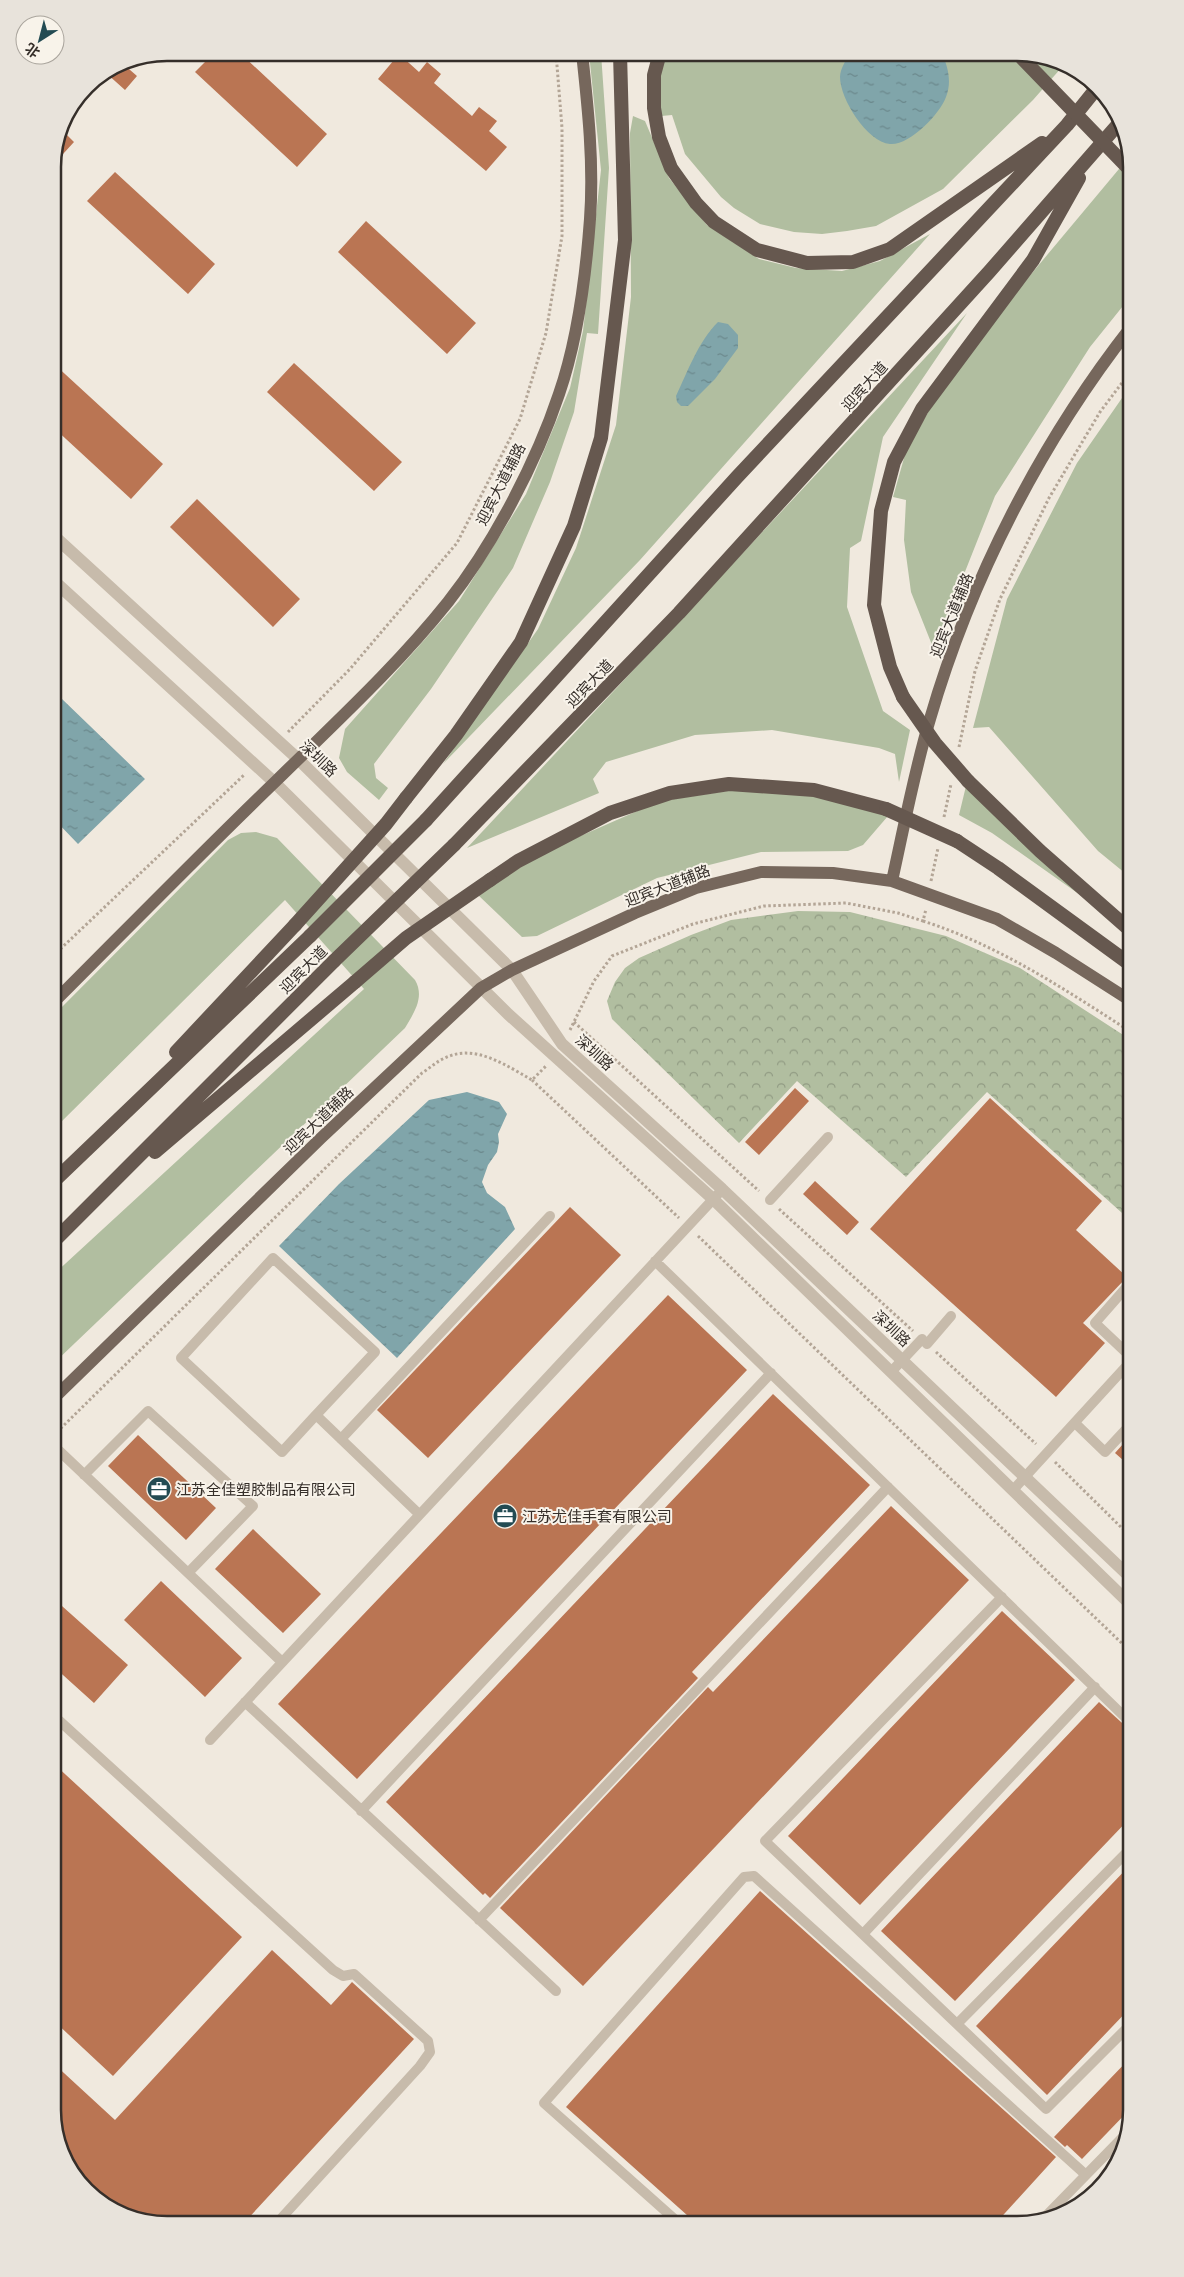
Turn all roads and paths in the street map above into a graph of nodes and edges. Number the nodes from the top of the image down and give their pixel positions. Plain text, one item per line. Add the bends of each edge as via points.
1 (557, 61) edge
2 (583, 61) edge
3 (620, 61) edge
4 (658, 61) edge
5 (1025, 61) edge
6 (1093, 93) edge
7 (1067, 125) junction
8 (1115, 128) edge
9 (1094, 152) junction
10 (1123, 162) edge
11 (1123, 337) edge
12 (1123, 383) edge
13 (61, 542) edge
14 (61, 587) edge
15 (278, 741) junction
16 (959, 748) dead end
17 (298, 759) junction
18 (255, 764) junction
19 (953, 777) dead end
20 (274, 782) junction
21 (943, 825) dead end
22 (939, 845) dead end
23 (892, 881) junction
24 (929, 893) junction
25 (924, 921) junction
26 (1123, 923) edge
27 (61, 948) edge
28 (1123, 958) edge
29 (512, 970) junction
30 (482, 988) junction
31 (61, 995) edge
32 (1123, 995) edge
33 (574, 1022) junction
34 (1123, 1026) edge
35 (562, 1044) junction
36 (554, 1057) junction
37 (532, 1080) junction
38 (828, 1137) dead end
39 (68, 1167) junction
40 (61, 1174) edge
41 (722, 1189) junction
42 (713, 1199) junction
43 (770, 1200) junction
44 (80, 1216) junction
45 (550, 1216) dead end
46 (688, 1226) junction
47 (61, 1234) edge
48 (656, 1261) junction
49 (1123, 1292) edge
50 (951, 1316) dead end
51 (924, 1342) junction
52 (1123, 1349) edge
53 (902, 1360) junction
54 (1123, 1371) edge
55 (891, 1372) junction
56 (771, 1373) junction
57 (61, 1391) edge
58 (316, 1415) junction
59 (1075, 1423) junction
60 (61, 1428) edge
61 (1123, 1433) edge
62 (341, 1439) junction
63 (61, 1453) edge
64 (1047, 1454) junction
65 (84, 1475) junction
66 (1025, 1477) junction
67 (888, 1486) junction
68 (1013, 1490) junction
69 (420, 1514) junction
70 (1123, 1528) edge
71 (1123, 1570) edge
72 (188, 1573) junction
73 (1123, 1596) edge
74 (1002, 1597) junction
75 (1123, 1643) edge
76 (282, 1662) junction
77 (1095, 1687) junction
78 (245, 1702) junction
79 (1123, 1714) edge
80 (61, 1723) edge
81 (210, 1740) dead end
82 (361, 1811) junction
83 (1123, 1857) edge
84 (479, 1920) junction
85 (863, 1934) junction
86 (556, 1991) dead end
87 (957, 2024) junction
88 (1123, 2033) edge
89 (1117, 2143) edge
90 (1086, 2175) junction
91 (1052, 2209) edge
92 (283, 2216) edge
93 (671, 2216) edge

1 - 15 path via 562,128 562,236 546,333 520,419 457,543 350,669
2 - 17 main road, 迎宾大道辅路 via 591,153 590,219 580,311 560,394 502,521 450,600 392,668
3 - 39 highway, bridge via 625,240 601,438 574,526 521,642 456,735 386,824
4 - 7 highway via 654,75 654,108 659,137 671,168 714,222 757,250 807,263 853,262 890,249
5 - 10 highway, bridge
6 - 7 highway, 迎宾大道
7 - 39 highway, 迎宾大道, bridge via 737,477 426,820 310,936
8 - 9 highway, 迎宾大道
9 - 26 highway, bridge via 1033,260 922,409 894,462 881,511 874,605 890,667 903,697 935,743 968,781 1040,851
9 - 44 highway, 迎宾大道, bridge via 679,614 454,845
11 - 23 main road, 迎宾大道辅路 via 1057,433 1005,526 976,592 930,719
12 - 16 path via 1100,412 1049,498 1000,599 975,671
13 - 15 street, 深圳路
14 - 18 street, 深圳路
15 - 17 street, 深圳路
17 - 20 main road, 迎宾大道辅路
17 - 29 street, 深圳路
18 - 20 street, 深圳路
18 - 27 path
19 - 21 path
20 - 30 street, 深圳路
20 - 31 main road, 迎宾大道辅路
22 - 24 path
23 - 24 main road
23 - 29 main road, 迎宾大道辅路 via 833,873 761,872 696,888
24 - 25 path
24 - 32 main road via 997,919
25 - 33 path via 846,902 764,906 693,924 612,956 594,981
25 - 34 path via 946,928 1020,964
28 - 44 highway, bridge via 957,841 886,809 814,790 729,784 670,793 610,813 518,861 406,938
29 - 30 main road, 迎宾大道辅路
29 - 35 street, 深圳路
30 - 36 street, 深圳路
30 - 57 main road, 迎宾大道辅路 via 321,1138
33 - 35 path
33 - 43 path
35 - 41 street, 深圳路
36 - 37 path
36 - 42 street, 深圳路
37 - 46 path
37 - 60 path via 494,1059 469,1052 446,1057 422,1073
38 - 43 lane
39 - 40 highway, 迎宾大道
41 - 42 lane
41 - 53 street, 深圳路
42 - 46 lane
42 - 55 street, 深圳路
43 - 51 path
44 - 47 highway, 迎宾大道
45 - 62 lane
46 - 48 lane
46 - 75 path
48 - 56 lane
48 - 69 lane
49 - 52 lane via 1095,1323
50 - 51 lane
51 - 53 lane
51 - 64 path
53 - 55 lane
53 - 66 street, 深圳路
54 - 59 lane
55 - 68 street, 深圳路
56 - 67 lane
56 - 82 lane
58 - 58 lane via 282,1452 180,1358 273,1258 374,1352
58 - 62 lane
59 - 61 lane via 1105,1452
59 - 64 lane
62 - 69 lane
63 - 65 lane
64 - 66 lane
64 - 70 path
65 - 72 lane
65 - 72 lane via 148,1411 252,1506
66 - 68 lane
66 - 71 street, 深圳路
67 - 74 lane
67 - 84 lane
68 - 73 street, 深圳路
69 - 76 lane
72 - 76 lane
74 - 77 lane
74 - 85 lane via 765,1841
76 - 78 lane
77 - 79 lane
77 - 85 lane
78 - 81 lane
78 - 82 lane
80 - 92 lane via 333,1970 343,1976 354,1974 428,2041 430,2052 420,2066
82 - 84 lane
83 - 87 lane
84 - 86 lane
85 - 87 lane
87 - 88 lane via 1046,2109
89 - 90 lane
90 - 91 lane
90 - 93 lane via 754,1876 744,1876 544,2102

